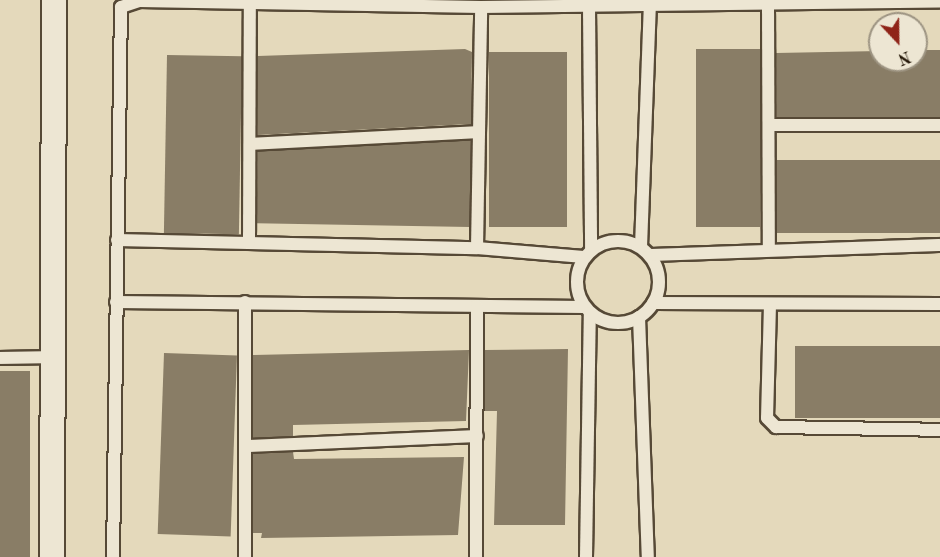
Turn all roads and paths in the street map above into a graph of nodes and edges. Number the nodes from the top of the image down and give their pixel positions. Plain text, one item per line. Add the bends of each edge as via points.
1 (54, 0) edge
2 (336, 1) edge
3 (888, 1) edge
4 (940, 2) edge
5 (250, 4) junction
6 (768, 4) junction
7 (589, 6) junction
8 (650, 6) junction
9 (481, 7) junction
10 (770, 125) junction
11 (940, 125) edge
12 (479, 132) junction
13 (250, 144) junction
14 (117, 240) junction
15 (249, 242) junction
16 (940, 245) edge
17 (477, 248) junction
18 (769, 248) junction
19 (646, 251) junction
20 (588, 253) junction
21 (116, 302) junction
22 (245, 302) junction
23 (653, 303) junction
24 (770, 304) junction
25 (940, 304) edge
26 (477, 306) junction
27 (587, 310) junction
28 (639, 318) junction
29 (52, 357) junction
30 (0, 358) edge
31 (940, 430) edge
32 (477, 436) junction
33 (249, 446) junction
34 (52, 557) edge
35 (113, 557) edge
36 (245, 557) edge
37 (476, 557) edge
38 (586, 557) edge
39 (648, 557) edge

1 - 29 street
2 - 5 lane
2 - 9 lane
3 - 4 lane
3 - 6 lane
5 - 13 lane
5 - 14 lane via 139,1 121,8
6 - 8 lane
6 - 10 lane
7 - 8 lane
7 - 9 lane
7 - 20 lane
8 - 19 lane
9 - 12 lane
10 - 11 lane
10 - 18 lane
12 - 13 lane
12 - 17 lane
13 - 15 lane
14 - 15 lane
14 - 21 lane
15 - 17 lane
16 - 18 lane
17 - 20 lane
18 - 19 lane
19 - 20 lane via 616,240
19 - 23 lane via 659,279
20 - 27 lane via 576,283
21 - 22 lane
21 - 35 lane
22 - 26 lane
22 - 33 lane
23 - 24 lane
23 - 28 lane
24 - 25 lane
24 - 31 lane via 767,418 776,427
26 - 27 lane
26 - 32 lane
27 - 28 lane via 614,323
27 - 38 lane
28 - 39 lane
29 - 30 lane
29 - 34 street
32 - 33 lane
32 - 37 lane
33 - 36 lane

